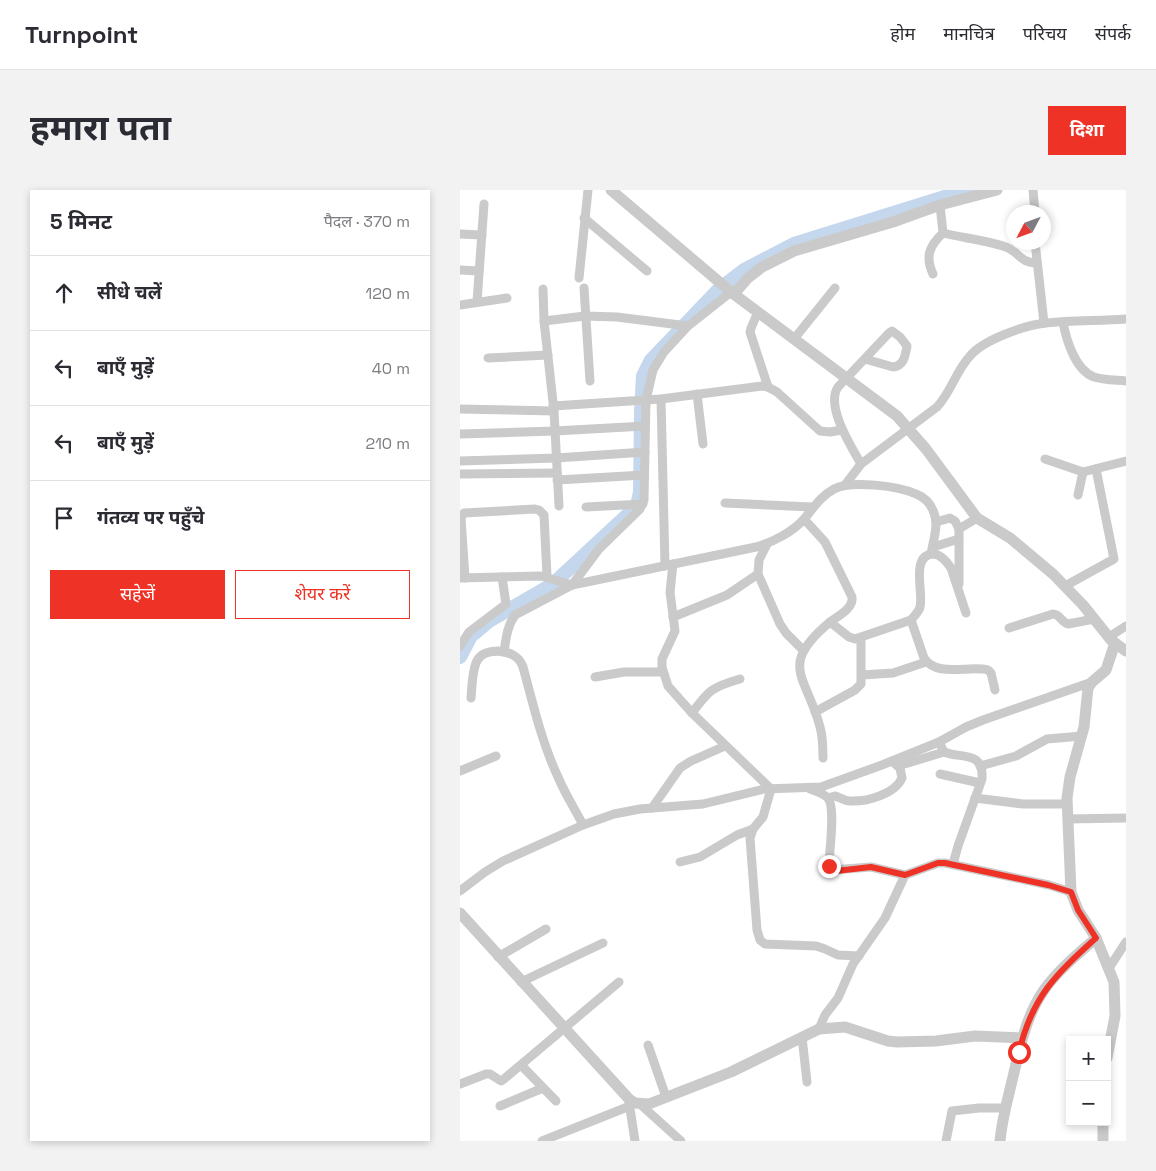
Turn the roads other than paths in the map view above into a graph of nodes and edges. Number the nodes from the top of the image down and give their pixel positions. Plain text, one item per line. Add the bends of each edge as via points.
1 (588, 190) edge
2 (611, 190) edge
3 (997, 190) edge
4 (1033, 190) edge
5 (484, 204) dead end
6 (940, 205) junction
7 (1034, 205) edge
8 (584, 218) junction
9 (943, 233) junction
10 (460, 234) edge
11 (482, 236) junction
12 (1036, 250) edge
13 (1037, 263) junction
14 (460, 270) edge
15 (479, 271) junction
16 (648, 271) dead end
17 (933, 274) dead end
18 (579, 278) dead end
19 (584, 288) dead end
20 (835, 288) dead end
21 (544, 289) dead end
22 (729, 290) junction
23 (507, 298) dead end
24 (477, 302) junction
25 (460, 305) edge
26 (758, 312) junction
27 (586, 316) junction
28 (1126, 320) edge
29 (544, 321) junction
30 (1063, 322) junction
31 (1044, 323) junction
32 (688, 326) junction
33 (794, 339) junction
34 (548, 355) junction
35 (488, 358) dead end
36 (865, 359) junction
37 (846, 378) junction
38 (590, 380) dead end
39 (1126, 381) edge
40 (768, 387) junction
41 (697, 394) junction
42 (661, 399) junction
43 (646, 400) junction
44 (554, 408) junction
45 (460, 409) edge
46 (645, 426) junction
47 (910, 429) junction
48 (842, 430) junction
49 (555, 431) junction
50 (460, 434) edge
51 (703, 444) dead end
52 (645, 452) junction
53 (556, 458) junction
54 (1046, 459) dead end
55 (460, 461) edge
56 (1126, 461) edge
57 (862, 464) junction
58 (1096, 469) junction
59 (1083, 472) junction
60 (460, 474) edge
61 (644, 475) junction
62 (557, 477) junction
63 (844, 485) junction
64 (1078, 495) dead end
65 (725, 503) dead end
66 (643, 504) junction
67 (559, 506) dead end
68 (586, 507) dead end
69 (812, 507) junction
70 (977, 518) junction
71 (804, 519) junction
72 (936, 522) junction
73 (959, 529) junction
74 (959, 539) junction
75 (768, 544) junction
76 (932, 551) junction
77 (669, 565) junction
78 (956, 572) junction
79 (758, 574) junction
80 (502, 577) junction
81 (550, 577) junction
82 (463, 578) edge
83 (572, 585) junction
84 (1065, 586) junction
85 (966, 613) dead end
86 (673, 617) junction
87 (1094, 619) junction
88 (911, 620) junction
89 (830, 622) junction
90 (1126, 626) edge
91 (1009, 628) dead end
92 (861, 638) junction
93 (1112, 640) junction
94 (460, 646) edge
95 (804, 650) junction
96 (1126, 651) edge
97 (504, 652) junction
98 (926, 662) junction
99 (663, 672) junction
100 (862, 676) junction
101 (595, 677) dead end
102 (740, 679) dead end
103 (1092, 682) junction
104 (995, 690) dead end
105 (470, 698) dead end
106 (815, 712) junction
107 (692, 713) junction
108 (1082, 736) junction
109 (939, 742) junction
110 (726, 746) junction
111 (944, 752) junction
112 (496, 756) dead end
113 (823, 758) dead end
114 (895, 764) junction
115 (980, 766) junction
116 (460, 771) edge
117 (940, 774) dead end
118 (980, 782) junction
119 (809, 788) junction
120 (771, 789) junction
121 (828, 798) junction
122 (975, 798) junction
123 (1067, 804) junction
124 (652, 808) junction
125 (1068, 818) junction
126 (1126, 818) edge
127 (583, 825) junction
128 (753, 829) junction
129 (680, 862) dead end
130 (954, 864) junction
131 (905, 875) junction
132 (460, 891) edge
133 (1071, 892) junction
134 (460, 913) edge
135 (546, 928) dead end
136 (1096, 938) junction
137 (1126, 942) edge
138 (603, 943) dead end
139 (498, 956) junction
140 (859, 956) junction
141 (1109, 968) junction
142 (521, 982) junction
143 (620, 982) dead end
144 (564, 1029) junction
145 (819, 1029) junction
146 (802, 1037) junction
147 (1111, 1037) edge
148 (1022, 1038) junction
149 (648, 1044) dead end
150 (521, 1064) junction
151 (806, 1082) dead end
152 (460, 1084) edge
153 (543, 1088) junction
154 (666, 1097) junction
155 (556, 1101) dead end
156 (633, 1103) junction
157 (500, 1106) dead end
158 (1006, 1108) junction
159 (1103, 1126) edge
160 (542, 1141) edge
161 (635, 1141) edge
162 (680, 1141) edge
163 (946, 1141) edge
164 (1000, 1141) edge
165 (1103, 1141) edge

1 - 8 street
2 - 22 street
3 - 6 street
4 - 7 street
5 - 11 street
6 - 9 street
6 - 22 street via 794,251 762,267
8 - 16 street
8 - 18 street
9 - 13 street via 1006,248 1030,263
9 - 17 street via 928,254
10 - 11 street
11 - 15 street
12 - 13 street
13 - 31 street
14 - 15 street
15 - 24 street
19 - 27 street
20 - 33 street
21 - 29 street
22 - 26 street
22 - 32 street
23 - 24 street
24 - 25 street
26 - 33 street
26 - 40 street via 750,332
27 - 29 street
27 - 32 street
27 - 38 street
28 - 30 street
29 - 34 street
30 - 31 street
30 - 39 street via 1068,344 1080,365 1091,376
31 - 47 street via 996,338 978,348 963,364 946,398
32 - 43 street via 657,361
33 - 37 street
34 - 35 street
34 - 44 street
36 - 36 street via 892,331 907,346 904,361 897,367
36 - 37 street
37 - 47 street
37 - 48 street via 834,398
40 - 41 street
40 - 48 street via 820,431
41 - 42 street
41 - 51 street
42 - 43 street
42 - 77 street
43 - 44 street
43 - 46 street
44 - 45 street
44 - 49 street
46 - 49 street
46 - 52 street
47 - 57 street
47 - 70 street
48 - 57 street
49 - 50 street
49 - 53 street
52 - 53 street
52 - 61 street
53 - 55 street
53 - 62 street
54 - 59 street
56 - 58 street
57 - 63 street
58 - 59 street
58 - 84 street via 1114,559
59 - 64 street
60 - 62 street
61 - 62 street
61 - 66 street
62 - 67 street
63 - 69 street via 823,496
63 - 72 street via 855,483 918,494 927,500
65 - 69 street
66 - 68 street
66 - 83 street via 599,549
69 - 71 street
70 - 73 street
70 - 84 street via 1026,550
71 - 75 street
71 - 89 street via 825,542 852,597 851,606
72 - 73 street via 953,519
72 - 76 street
73 - 74 street
74 - 76 street
74 - 78 street
75 - 77 street
75 - 79 street via 759,560
76 - 78 street
76 - 88 street via 919,567 921,607
77 - 83 street
77 - 86 street
78 - 85 street
79 - 86 street via 727,595
79 - 95 street via 780,624
80 - 81 street
80 - 82 street
80 - 94 street via 504,606 469,632
81 - 82 street via 544,516 535,509 464,513
81 - 83 street
83 - 97 street via 515,615 507,630
84 - 87 street
86 - 99 street via 675,631 662,658
87 - 91 street via 1068,624 1053,614
87 - 93 street
88 - 92 street
88 - 98 street
89 - 92 street via 850,637
89 - 95 street
90 - 93 street
92 - 100 street
93 - 96 street
93 - 103 street via 1106,670
95 - 106 street via 799,670
97 - 105 street via 480,656
97 - 127 street via 520,660 552,764
98 - 100 street via 893,673
98 - 104 street via 937,668 988,670
99 - 101 street via 624,672
99 - 107 street via 668,686
100 - 106 street via 861,684 855,690
102 - 107 street via 715,687
103 - 108 street via 1088,688
103 - 109 street via 983,720
106 - 113 street via 821,729
107 - 110 street
108 - 115 street via 1047,739 1016,756
108 - 123 street via 1070,777
109 - 111 street
109 - 114 street
110 - 120 street
110 - 124 street via 684,764
111 - 114 street
111 - 115 street via 968,756
112 - 116 street
114 - 119 street
114 - 121 street via 902,774 901,781 890,790 878,796 850,801 835,796
115 - 118 street
117 - 118 street
118 - 122 street
119 - 120 street
119 - 121 street
120 - 124 street via 703,804
120 - 128 street via 763,817
121 - 131 street via 831,809 830,869 871,867
122 - 123 street via 1023,804
122 - 130 street
123 - 125 street
124 - 127 street via 614,814
125 - 126 street
125 - 133 street
127 - 132 street via 503,860
128 - 129 street via 700,857
128 - 140 street via 750,843 760,940 765,944 816,946 838,955
130 - 131 street via 938,863
130 - 133 street
131 - 140 street via 885,918
133 - 136 street
134 - 139 street
135 - 139 street
136 - 141 street
136 - 148 street via 1044,990
137 - 141 street
138 - 142 street
139 - 142 street
140 - 145 street
141 - 147 street via 1114,982 1115,1016
142 - 144 street
143 - 144 street
144 - 150 street
144 - 156 street
145 - 146 street
145 - 148 street via 845,1027 897,1042 975,1036
146 - 151 street
146 - 154 street via 731,1072
148 - 158 street
149 - 154 street
150 - 152 street via 501,1081 486,1074
150 - 153 street
153 - 155 street
153 - 157 street
154 - 156 street via 649,1104
156 - 160 street
156 - 161 street
156 - 162 street
158 - 163 street via 952,1111
158 - 164 street
159 - 165 street

